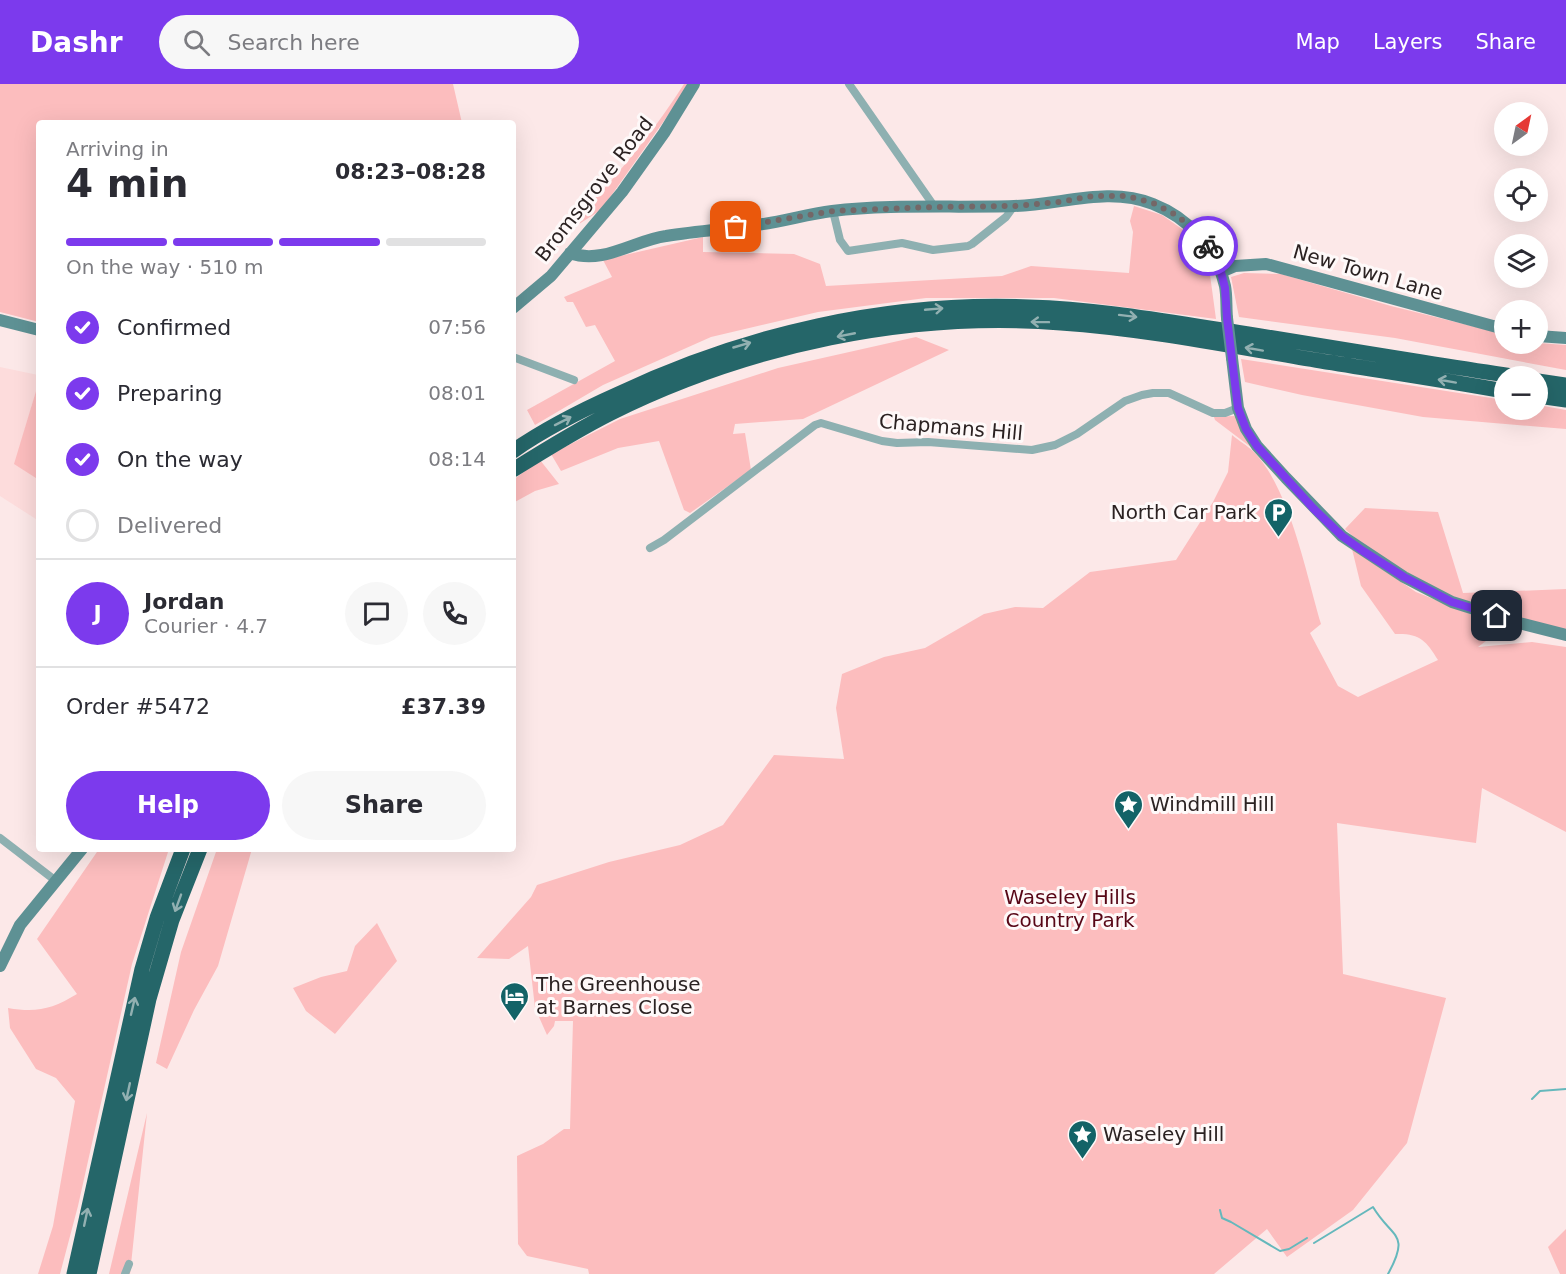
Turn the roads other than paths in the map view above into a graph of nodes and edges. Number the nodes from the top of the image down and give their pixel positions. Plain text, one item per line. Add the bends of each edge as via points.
1 (694, 84) edge
2 (849, 84) edge
3 (1014, 206) junction
4 (934, 207) junction
5 (833, 211) junction
6 (570, 253) junction
7 (1221, 272) junction
8 (516, 305) edge
9 (0, 320) edge
10 (1494, 326) edge
11 (36, 329) edge
12 (1548, 337) edge
13 (1566, 338) edge
14 (516, 358) edge
15 (1494, 373) edge
16 (574, 380) dead end
17 (1548, 382) edge
18 (1566, 385) edge
19 (1494, 389) edge
20 (1548, 397) edge
21 (1566, 400) edge
22 (1238, 408) junction
23 (516, 449) edge
24 (516, 468) edge
25 (650, 548) dead end
26 (1566, 635) edge
27 (0, 838) edge
28 (80, 852) edge
29 (182, 852) edge
30 (199, 852) edge
31 (56, 881) junction
32 (0, 966) edge
33 (129, 1264) dead end
34 (74, 1274) edge
35 (89, 1274) edge
36 (125, 1274) edge

1 - 6 street, Bromsgrove Road via 622,192
2 - 4 street
3 - 4 street
3 - 5 street via 972,244 933,250 902,243 848,251 840,240
3 - 7 street via 1093,196 1127,196 1153,203 1189,225 1203,239
4 - 5 street
5 - 6 street via 758,225 661,236 601,255
6 - 8 street, Bromsgrove Road via 551,276
7 - 10 street, New Town Lane via 1235,266 1266,264
7 - 22 street, bridge
9 - 11 street
12 - 13 street
14 - 16 street
23 -> 15 highway via 606,399 672,369 738,346 846,320 964,307 1029,307 1139,317
17 - 18 highway
19 -> 24 highway via 1210,342 1072,324 934,323 858,332 745,360 612,412
20 - 21 highway
22 - 25 street, Chapmans Hill via 1213,413 1169,393 1142,395 1125,401 1077,434 1032,450 897,443 815,424
22 - 26 street via 1257,446 1313,508 1363,551 1452,602
27 - 31 street
28 - 31 street
34 -> 29 highway via 142,969
30 -> 35 highway via 172,920 149,999
31 - 32 street via 20,925
33 - 36 street

